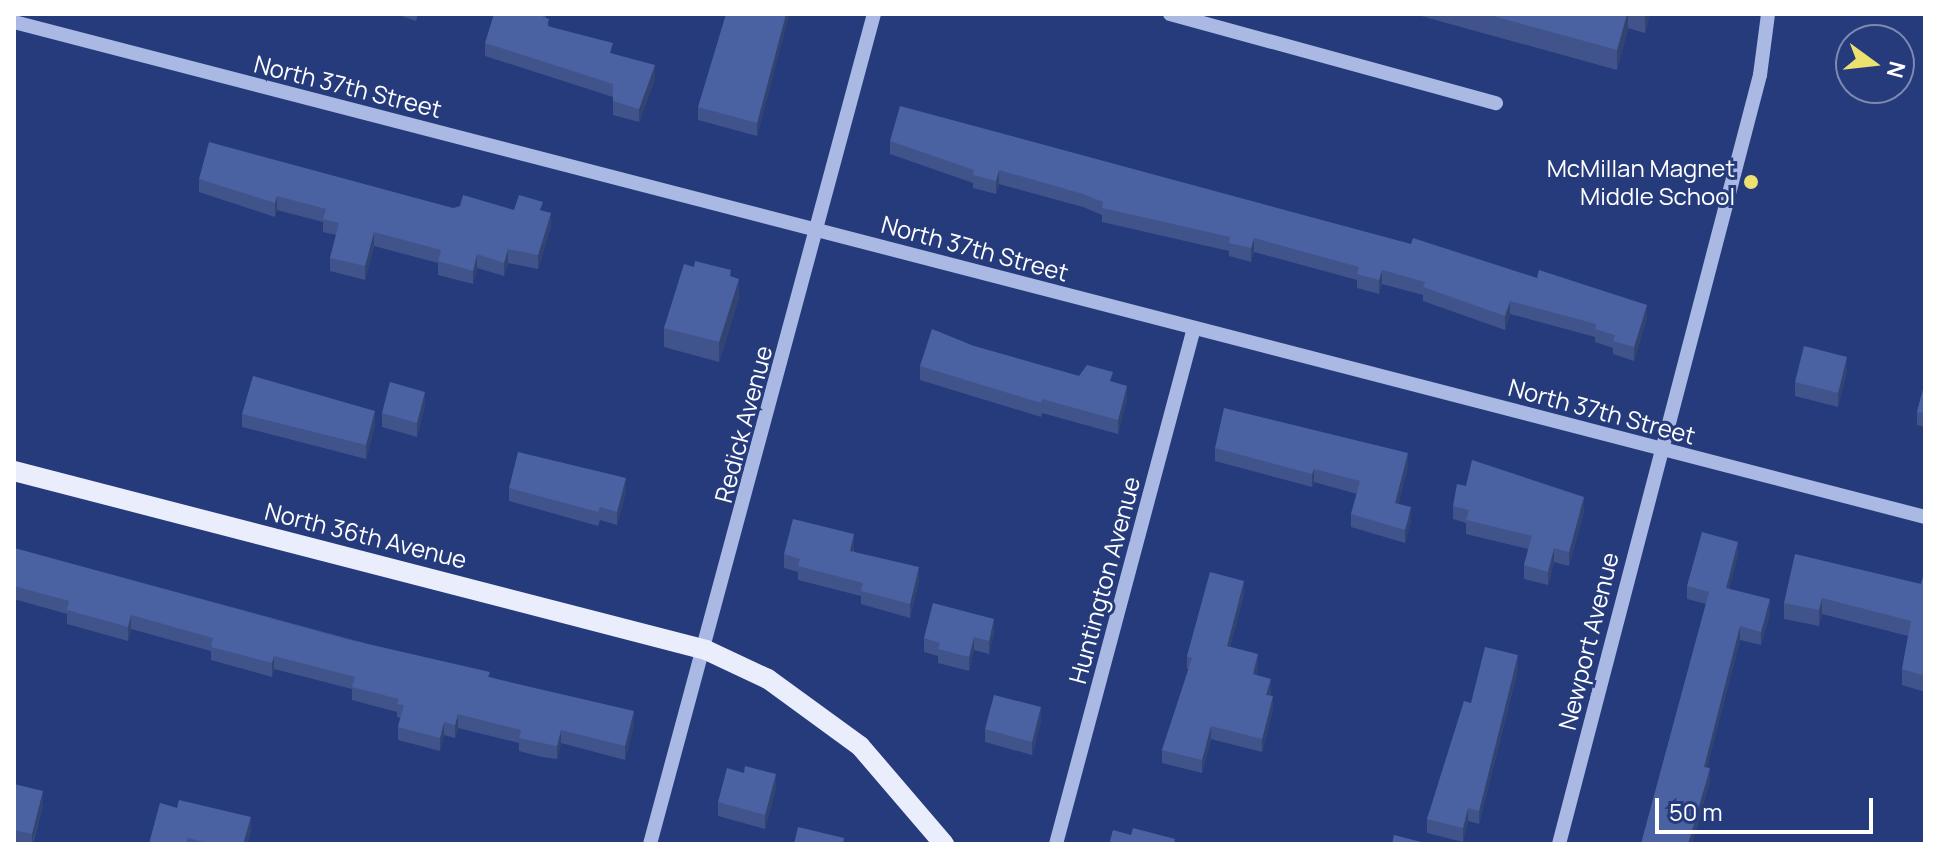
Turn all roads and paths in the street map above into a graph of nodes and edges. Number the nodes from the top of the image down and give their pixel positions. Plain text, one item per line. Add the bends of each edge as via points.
1 (874, 14) edge
2 (1170, 14) edge
3 (1768, 14) edge
4 (14, 22) edge
5 (1496, 103) dead end
6 (817, 230) junction
7 (1194, 328) junction
8 (1660, 448) junction
9 (14, 471) edge
10 (1925, 517) edge
11 (706, 650) junction
12 (650, 844) edge
13 (944, 844) edge
14 (1056, 844) edge
15 (1559, 844) edge

1 - 6 street, Redick Avenue
2 - 5 street
3 - 8 street, Newport Avenue via 1760,75
4 - 6 street, North 37th Street
6 - 7 street, North 37th Street
6 - 11 street, Redick Avenue
7 - 8 street, North 37th Street
7 - 14 street, Huntington Avenue
8 - 10 street, North 37th Street
8 - 15 street, Newport Avenue
9 - 11 main road, North 36th Avenue
11 - 12 street, Redick Avenue
11 - 13 main road, North 36th Avenue via 768,679 848,736 885,771

